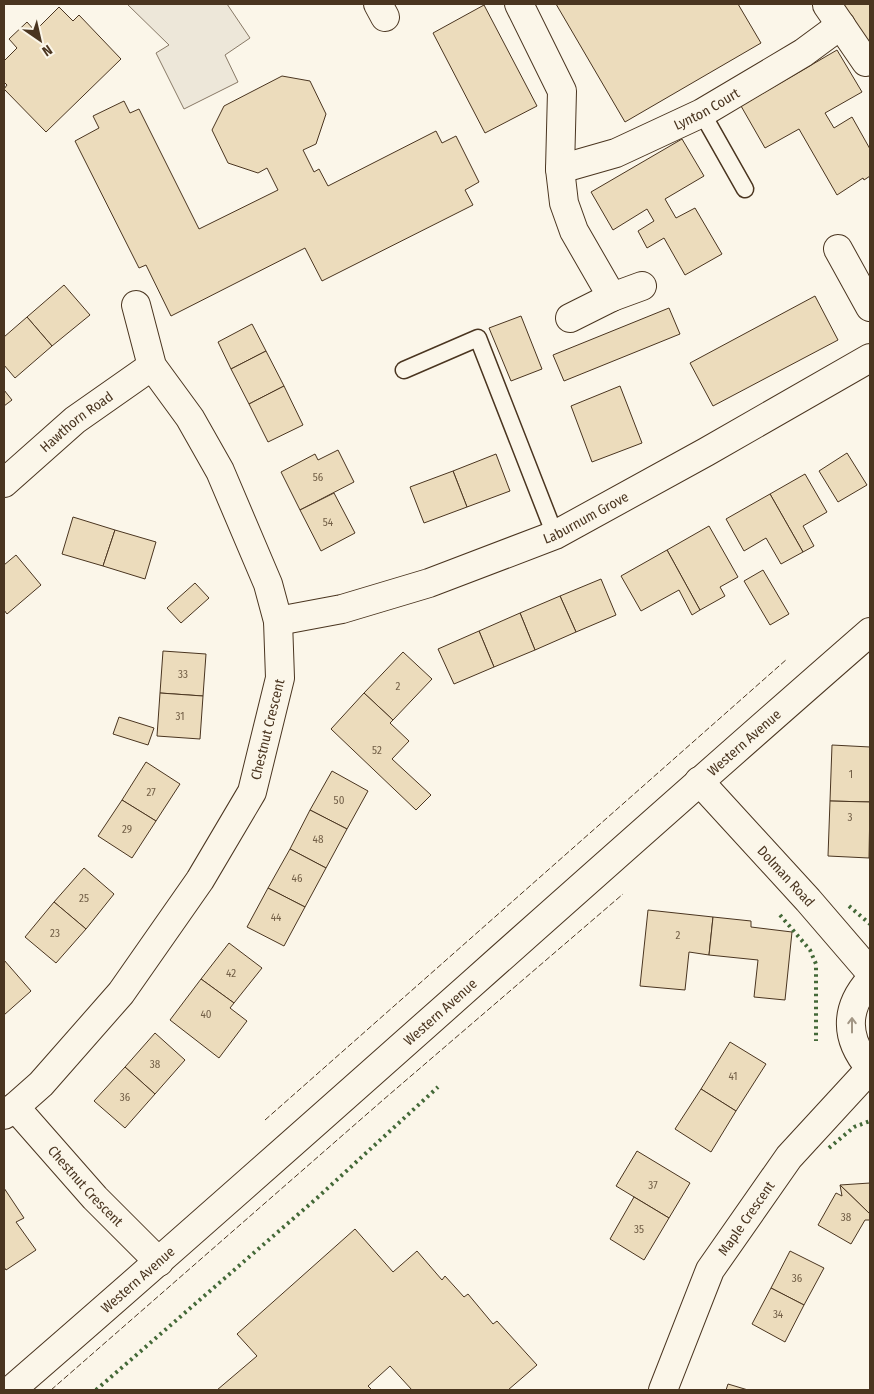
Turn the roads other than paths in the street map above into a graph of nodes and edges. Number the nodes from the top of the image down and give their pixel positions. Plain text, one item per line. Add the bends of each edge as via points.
1 (519, 4) edge
2 (834, 15) edge
3 (866, 62) dead end
4 (702, 113) junction
5 (560, 169) junction
6 (745, 189) dead end
7 (838, 249) dead end
8 (642, 286) dead end
9 (612, 297) junction
10 (136, 305) dead end
11 (870, 307) edge
12 (570, 318) dead end
13 (870, 358) edge
14 (152, 366) junction
15 (404, 370) dead end
16 (4, 483) edge
17 (555, 535) junction
18 (278, 621) junction
19 (870, 632) edge
20 (699, 781) junction
21 (870, 972) edge
22 (870, 980) edge
23 (870, 1069) edge
24 (10, 1111) edge
25 (159, 1262) junction
26 (11, 1390) edge
27 (663, 1390) edge

1 - 5 street via 562,91
2 - 3 street, Lynton Court
2 - 4 street, Lynton Court via 803,53
4 - 5 street, Lynton Court via 616,153
4 - 6 lane
5 - 9 street via 564,203 574,231
7 - 11 street
8 - 9 street
9 - 12 street
10 - 14 street, Chestnut Crescent
13 - 17 street, Laburnum Grove
14 - 16 street, Hawthorn Road via 75,420
14 - 18 street, Chestnut Crescent via 190,418 220,471 268,584
15 - 17 lane via 478,338
17 - 18 street, Laburnum Grove via 429,583 342,609
18 - 24 street, Chestnut Crescent via 280,678 252,792 200,880 121,993 41,1084
19 - 20 street, Western Avenue
20 - 21 street, Dolman Road
20 - 25 street, Western Avenue
23 -> 22 street via 852,1039 851,1022 854,1005
23 - 27 street, Maple Crescent via 789,1157 710,1270
24 - 25 street, Chestnut Crescent
25 - 26 street, Western Avenue

